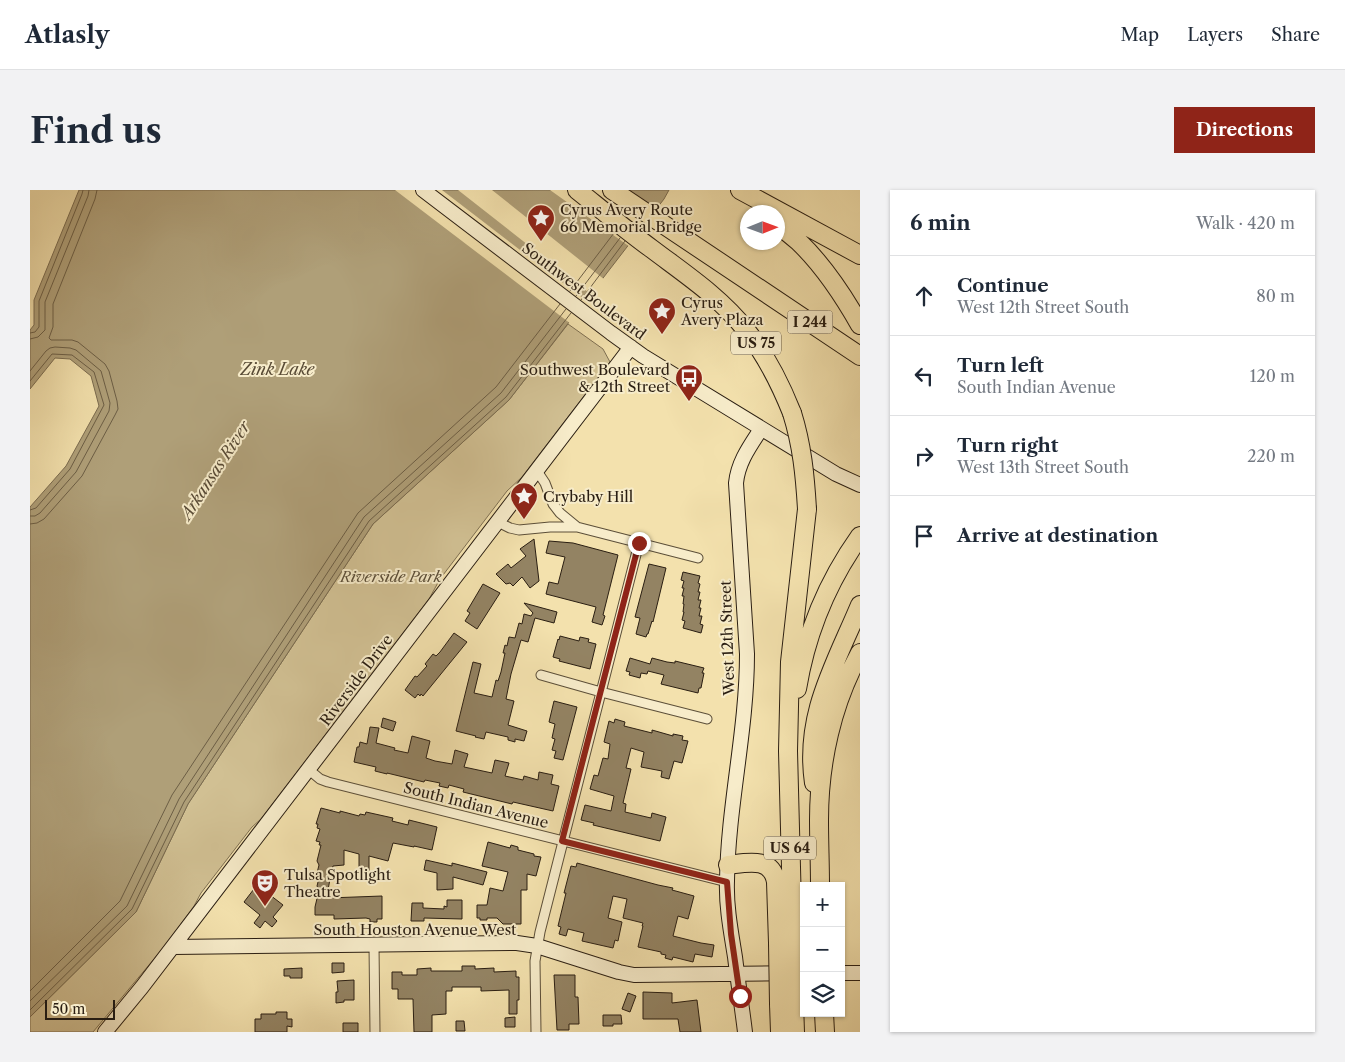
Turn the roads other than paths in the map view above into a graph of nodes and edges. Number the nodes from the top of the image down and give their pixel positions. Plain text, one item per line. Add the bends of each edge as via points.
1 (423, 190) edge
2 (577, 190) edge
3 (612, 190) edge
4 (736, 190) edge
5 (740, 190) edge
6 (754, 205) edge
7 (785, 230) edge
8 (860, 255) edge
9 (759, 288) junction
10 (860, 325) edge
11 (630, 347) junction
12 (860, 356) edge
13 (860, 368) edge
14 (761, 429) junction
15 (536, 471) junction
16 (860, 485) edge
17 (498, 522) junction
18 (577, 527) junction
19 (860, 536) edge
20 (639, 543) junction
21 (698, 558) dead end
22 (860, 605) edge
23 (860, 653) edge
24 (541, 675) dead end
25 (601, 692) junction
26 (707, 719) dead end
27 (788, 751) junction
28 (308, 769) junction
29 (819, 818) junction
30 (562, 841) junction
31 (727, 874) junction
32 (820, 882) edge
33 (785, 944) junction
34 (374, 945) junction
35 (537, 946) junction
36 (173, 947) junction
37 (845, 973) edge
38 (860, 973) edge
39 (737, 974) junction
40 (800, 974) edge
41 (787, 1004) junction
42 (824, 1017) edge
43 (105, 1032) edge
44 (375, 1032) edge
45 (536, 1032) edge
46 (745, 1032) edge
47 (780, 1032) edge
48 (795, 1032) edge
49 (825, 1032) edge

1 - 11 street, Southwest Boulevard
2 - 27 highway, US 75, bridge via 728,310 761,351 792,413 805,468 807,509 790,662
3 - 9 highway, I 244
4 - 6 highway
5 - 8 highway
7 - 10 highway via 824,269
9 - 12 highway, I 244
9 - 13 highway
11 - 14 street, Southwest Boulevard
11 - 15 street, Riverside Drive
14 - 16 street, Southwest Boulevard
14 - 31 street, West 12th Street via 742,459 736,484 747,681
15 - 17 street, Riverside Drive
15 - 18 street via 545,482 553,504
17 - 18 street via 519,530
17 - 28 street, Riverside Drive
18 - 20 street
19 - 27 highway, US 64 via 826,593 812,630 799,678
20 - 21 street
20 - 25 street
22 - 29 highway via 831,670 817,716 811,765
23 - 29 highway, US 64 via 847,678 832,724
24 - 25 street
25 - 26 street
25 - 30 street
27 - 33 highway, US 64
28 - 30 street, South Indian Avenue via 328,782
28 - 36 street, Riverside Drive
29 - 32 highway, US 64
30 - 31 street, South Indian Avenue
30 - 35 street
31 - 33 highway via 758,862 773,872
31 - 39 street, West 12th Street
33 - 41 highway, US 64, bridge
34 - 35 street, South Houston Avenue West via 517,943
34 - 36 street, South Houston Avenue West
34 - 44 street
35 - 39 street, South Houston Avenue West via 634,975
35 - 45 street
36 - 43 street, Riverside Drive
37 - 38 street
39 - 40 street, South Houston Avenue West
39 - 46 street, West 12th Street
41 - 47 highway
41 - 48 highway, US 64
42 - 49 highway

